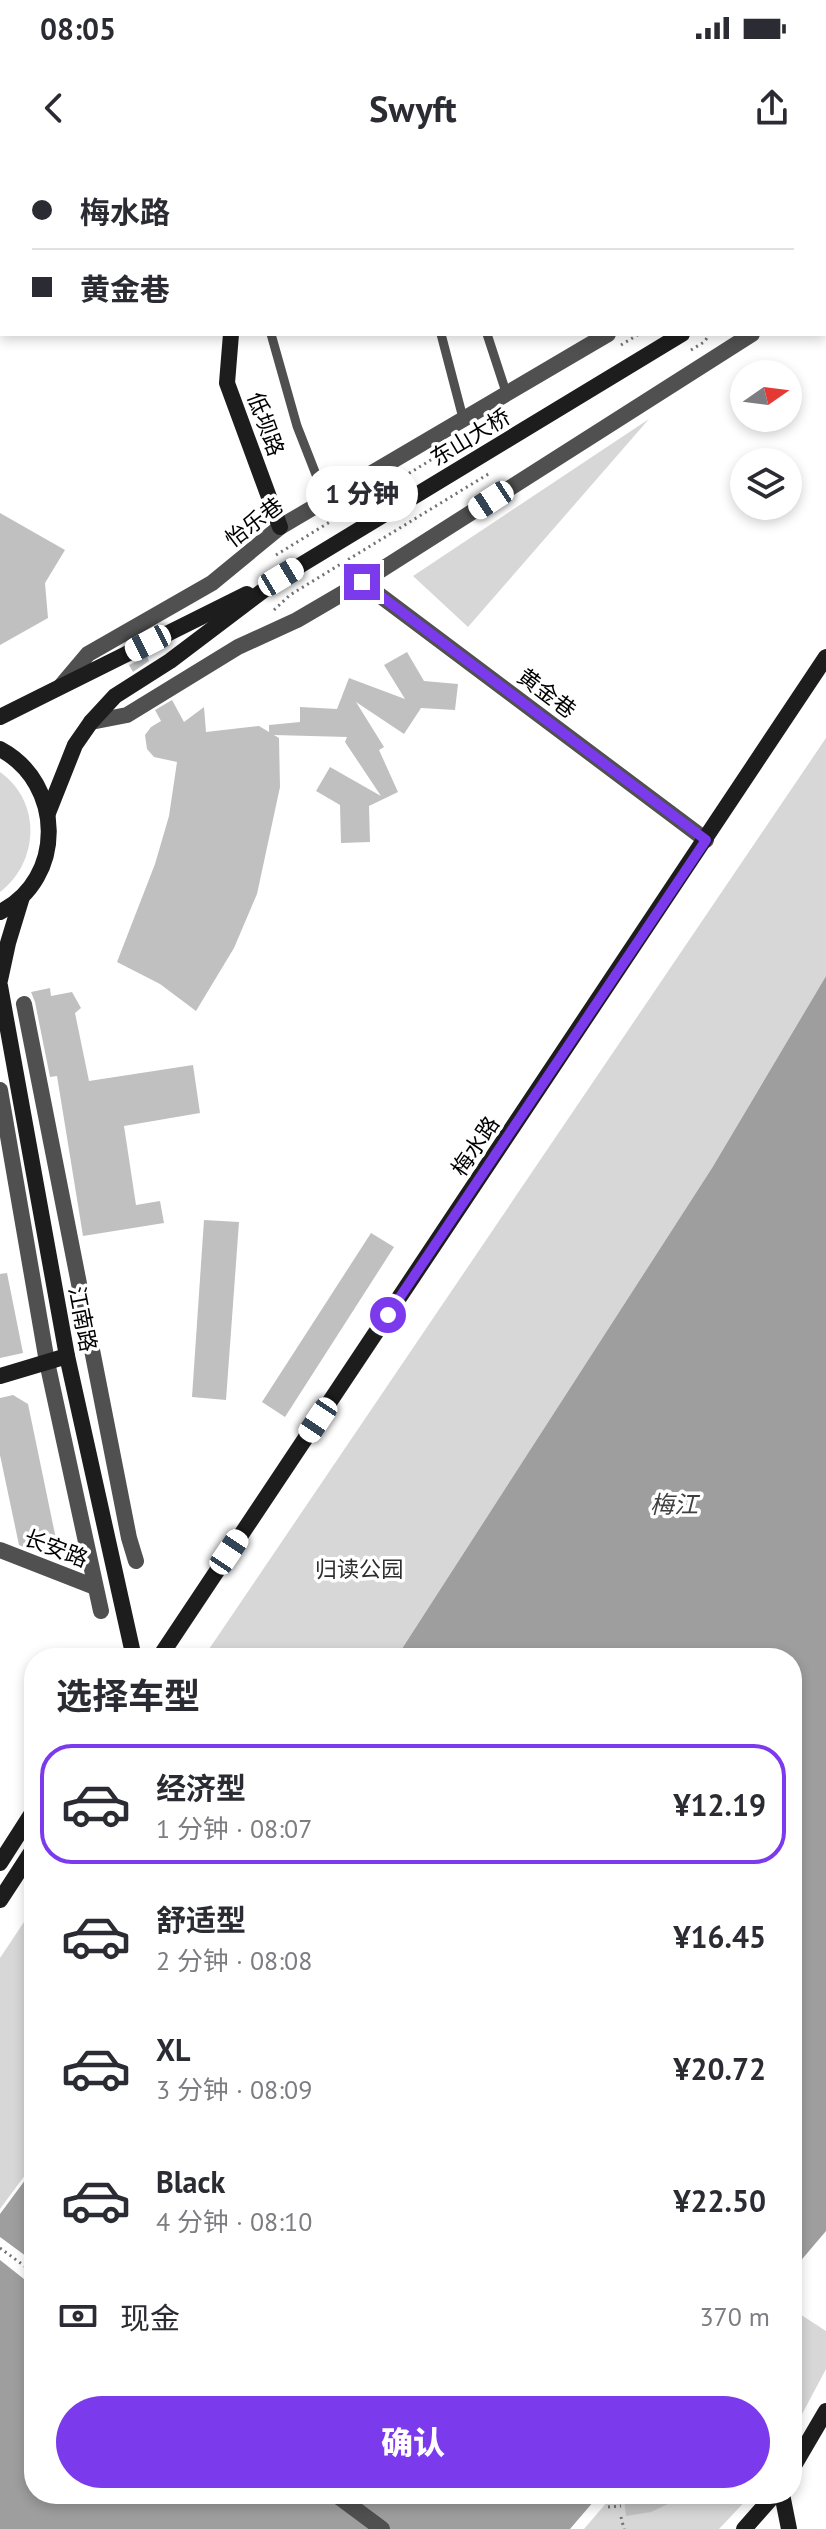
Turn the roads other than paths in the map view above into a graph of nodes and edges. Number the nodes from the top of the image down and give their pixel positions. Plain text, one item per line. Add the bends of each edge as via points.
1 (231, 336) edge
2 (272, 336) edge
3 (442, 336) edge
4 (488, 336) edge
5 (604, 336) edge
6 (679, 336) edge
7 (749, 336) edge
8 (506, 392) junction
9 (463, 418) junction
10 (326, 500) junction
11 (280, 527) junction
12 (281, 577) junction
13 (362, 582) junction
14 (826, 657) edge
15 (61, 686) junction
16 (0, 717) edge
17 (91, 722) junction
18 (0, 749) edge
19 (48, 813) junction
20 (706, 840) junction
21 (22, 897) junction
22 (0, 912) edge
23 (0, 980) edge
24 (0, 986) edge
25 (24, 1004) dead end
26 (0, 1090) edge
27 (67, 1356) junction
28 (47, 1362) junction
29 (0, 1376) edge
30 (0, 1550) edge
31 (136, 1561) dead end
32 (95, 1587) junction
33 (101, 1611) dead end
34 (132, 1648) edge
35 (166, 1648) edge
36 (24, 1826) edge
37 (0, 1863) edge
38 (24, 1863) edge
39 (0, 1900) edge
40 (826, 2411) edge
41 (802, 2452) edge
42 (348, 2504) edge
43 (766, 2504) edge
44 (784, 2504) edge
45 (382, 2529) edge
46 (744, 2529) edge
47 (789, 2529) edge

1 - 11 main road, 低坝路 via 227,383
2 - 10 lane via 297,426
3 - 9 lane
4 - 8 lane
5 - 8 street, 怡乐巷
6 - 12 main road, 东山大桥
7 - 13 street
8 - 9 street, 怡乐巷
9 - 10 street, 怡乐巷
10 - 11 street, 怡乐巷
11 - 15 street, 怡乐巷 via 212,583 88,654
12 - 15 main road
12 - 17 main road via 115,696
13 - 17 street via 238,647 127,715
13 - 20 street, 黄金巷
14 - 20 main road, 梅水路
15 - 16 main road
17 - 19 main road via 75,745
18 - 19 main road via 35,780
19 - 21 main road via 43,867
20 - 35 main road, 梅水路
21 - 22 main road
21 - 23 main road
24 - 27 main road, 江南路
25 - 31 street
26 - 28 street
27 - 28 main road
27 - 34 main road, 江南路
28 - 29 main road
28 - 32 street
30 - 32 street, 长安路
32 - 33 street
36 - 37 main road
38 - 39 main road
40 - 41 main road
42 - 45 street
43 - 46 main road
44 - 47 main road

